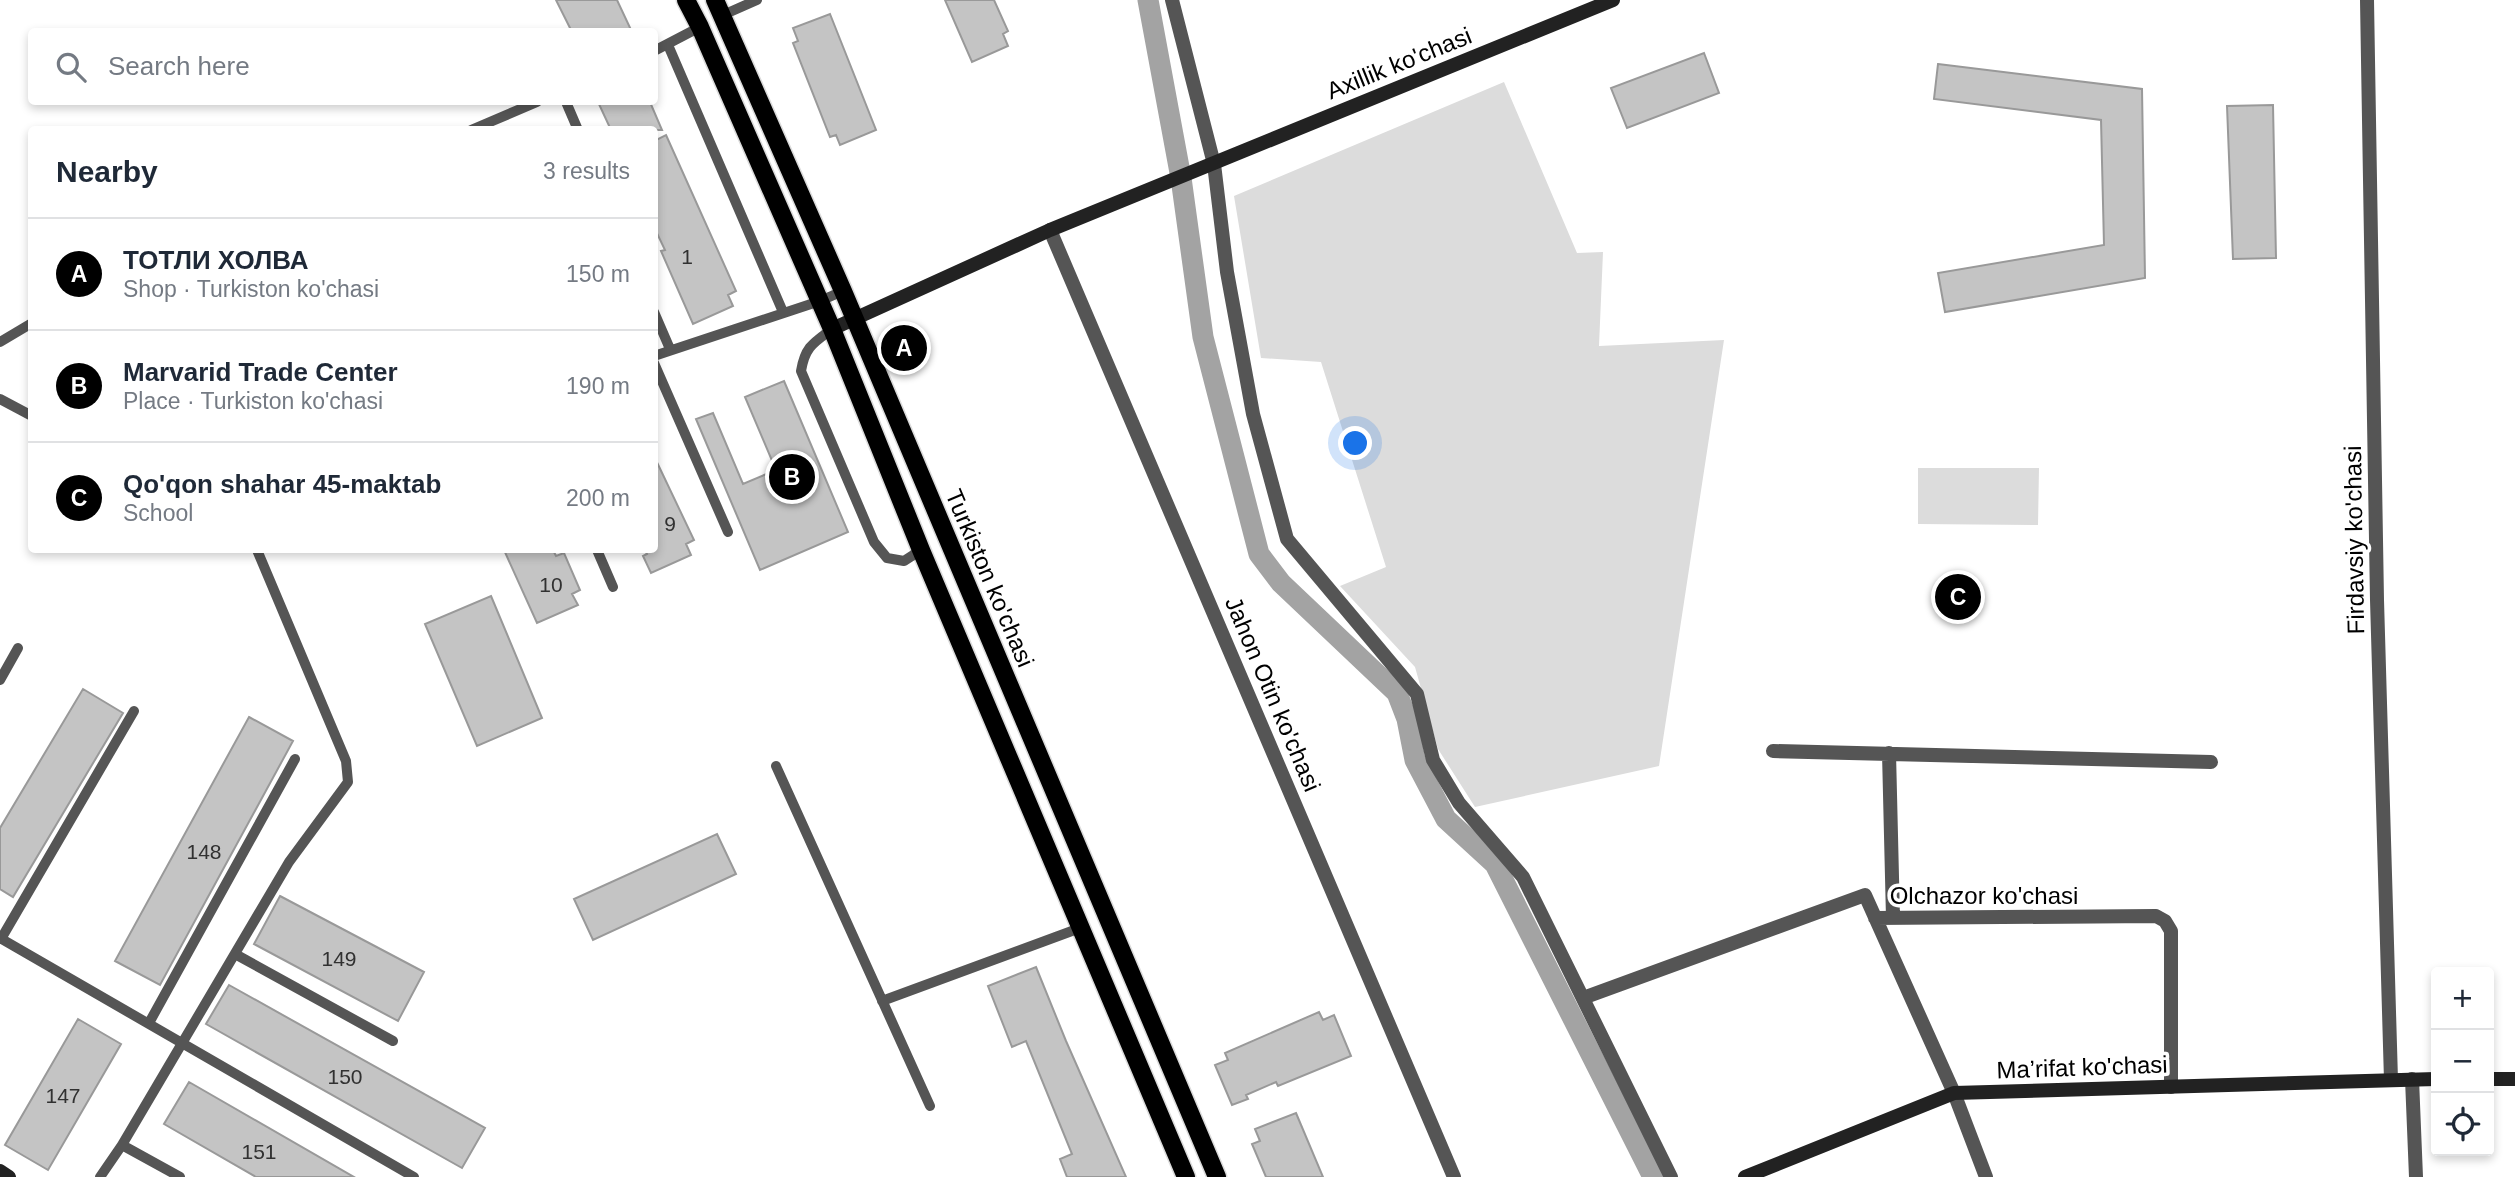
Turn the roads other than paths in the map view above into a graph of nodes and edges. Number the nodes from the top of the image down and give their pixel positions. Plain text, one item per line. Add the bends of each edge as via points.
1 (686, 0) edge
2 (757, 0) edge
3 (1172, 0) edge
4 (1613, 0) edge
5 (2367, 0) edge
6 (719, 8) edge
7 (700, 27) junction
8 (668, 45) junction
9 (658, 49) edge
10 (530, 105) edge
11 (567, 105) edge
12 (480, 126) edge
13 (576, 126) edge
14 (1209, 167) junction
15 (1050, 230) junction
16 (843, 291) junction
17 (820, 301) junction
18 (783, 312) junction
19 (855, 320) junction
20 (658, 321) edge
21 (28, 325) edge
22 (832, 329) junction
23 (0, 342) edge
24 (670, 349) junction
25 (658, 354) edge
26 (658, 372) edge
27 (0, 399) edge
28 (28, 414) edge
29 (728, 532) dead end
30 (921, 550) junction
31 (258, 553) edge
32 (598, 553) edge
33 (613, 587) dead end
34 (18, 648) dead end
35 (0, 680) edge
36 (134, 711) dead end
37 (1773, 751) dead end
38 (1889, 753) junction
39 (295, 759) dead end
40 (2211, 762) dead end
41 (776, 766) dead end
42 (1875, 918) junction
43 (1892, 918) junction
44 (1080, 928) junction
45 (1, 938) edge
46 (235, 954) junction
47 (1583, 998) junction
48 (882, 1001) junction
49 (149, 1023) junction
50 (393, 1041) dead end
51 (181, 1043) junction
52 (2412, 1079) junction
53 (2431, 1079) edge
54 (2494, 1079) edge
55 (2515, 1079) edge
56 (2391, 1080) junction
57 (2171, 1087) junction
58 (1954, 1093) junction
59 (930, 1106) dead end
60 (122, 1145) junction
61 (0, 1171) edge
62 (9, 1177) edge
63 (100, 1177) edge
64 (180, 1177) edge
65 (414, 1177) edge
66 (1186, 1177) edge
67 (1217, 1177) edge
68 (1454, 1177) edge
69 (1671, 1177) edge
70 (1745, 1177) edge
71 (1986, 1177) edge
72 (2416, 1177) edge

1 - 7 main road
2 - 6 lane
3 - 14 street
4 - 14 street, Axillik ko'chasi
5 - 56 street, Firdavsiy ko'chasi
6 - 16 main road, Turkiston ko'chasi
7 - 8 lane
7 - 17 main road
8 - 9 lane
8 - 18 lane
10 - 12 lane
11 - 13 lane
14 - 15 street, Axillik ko'chasi
14 - 47 street via 1253,414 1287,540 1416,694 1433,760 1459,803 1523,877
15 - 19 street
15 - 68 street, Jahon Otin ko'chasi
16 - 17 lane
16 - 19 main road, Turkiston ko'chasi
17 - 18 lane
17 - 22 main road
18 - 24 lane
19 - 22 street
19 - 67 main road, Turkiston ko'chasi
20 - 24 lane
21 - 23 lane
22 - 30 main road
22 - 30 lane via 804,354 801,371 874,542 887,558 896,560 904,561
24 - 25 lane
26 - 29 lane
27 - 28 lane
30 - 44 main road
31 - 46 lane via 346,761 348,782 289,862
32 - 33 lane
34 - 35 lane
36 - 45 lane
37 - 38 street
38 - 40 street
38 - 43 street
39 - 49 lane
41 - 48 lane
42 - 43 street, Olchazor ko'chasi
42 - 47 street, Olchazor ko'chasi via 1865,895
42 - 58 street
43 - 57 street, Olchazor ko'chasi via 2156,916 2165,920 2171,931
44 - 48 lane
44 - 66 main road
45 - 49 lane
46 - 50 lane
46 - 51 lane
47 - 69 street
48 - 59 lane
49 - 51 lane
51 - 60 lane
51 - 65 lane
52 - 53 street, Ma’rifat ko'chasi
52 - 56 street, Ma’rifat ko'chasi
52 - 72 street
54 - 55 street
56 - 57 street, Ma’rifat ko'chasi
57 - 58 street, Ma’rifat ko'chasi
58 - 70 street, Ma’rifat ko'chasi
58 - 71 street
60 - 63 lane
60 - 64 lane
61 - 62 street

